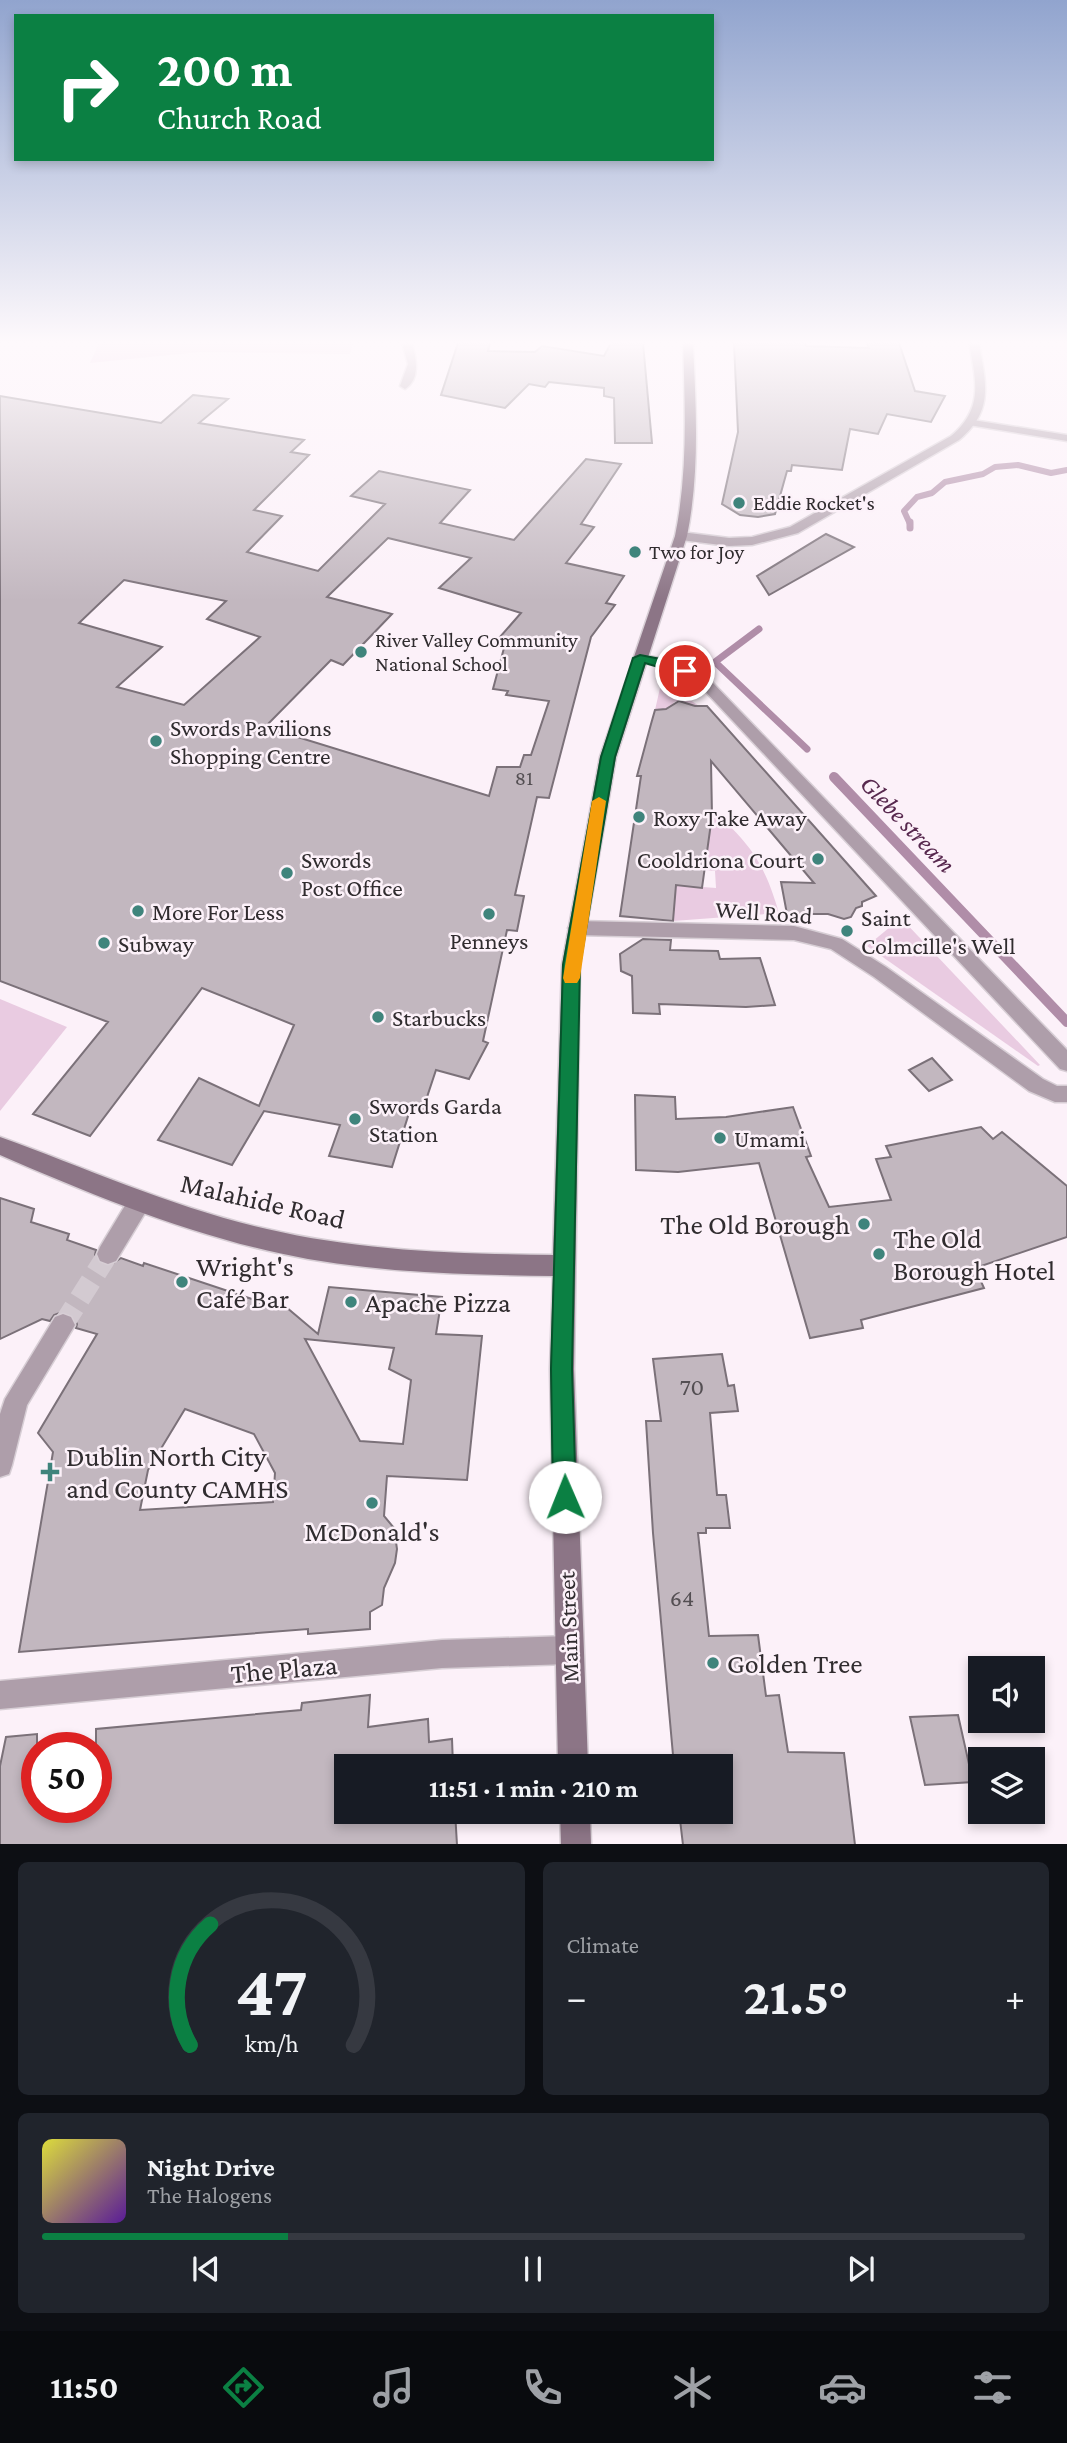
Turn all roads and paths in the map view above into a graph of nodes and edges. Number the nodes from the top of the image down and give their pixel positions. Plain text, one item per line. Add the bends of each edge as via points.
1 (693, 429) edge
2 (966, 429) edge
3 (1011, 429) edge
4 (1067, 438) edge
5 (681, 536) junction
6 (640, 658) junction
7 (577, 928) junction
8 (1067, 1063) edge
9 (1067, 1094) edge
10 (0, 1146) edge
11 (140, 1201) junction
12 (108, 1254) tunnel mouth
13 (565, 1266) junction
14 (63, 1325) tunnel mouth
15 (0, 1465) edge
16 (569, 1650) junction
17 (0, 1695) edge
18 (573, 1754) edge
19 (575, 1824) edge
20 (576, 1844) edge

1 - 5 main road, Main Street
2 - 5 street via 794,530 752,541
3 - 4 street
5 - 6 main road, Main Street
6 - 7 main road, Main Street via 608,757
6 - 8 street via 667,664 707,685
7 - 9 street, Well Road via 793,933 826,941 860,958 1047,1092
7 - 13 main road, Main Street via 572,965
10 - 11 main road, Malahide Road
11 - 12 street
11 - 13 main road, Malahide Road via 229,1230 307,1248 455,1264
13 - 16 main road, Main Street via 562,1369
14 - 15 street via 18,1399
16 - 17 street, The Plaza via 442,1654
16 - 18 main road, Main Street
19 - 20 main road

